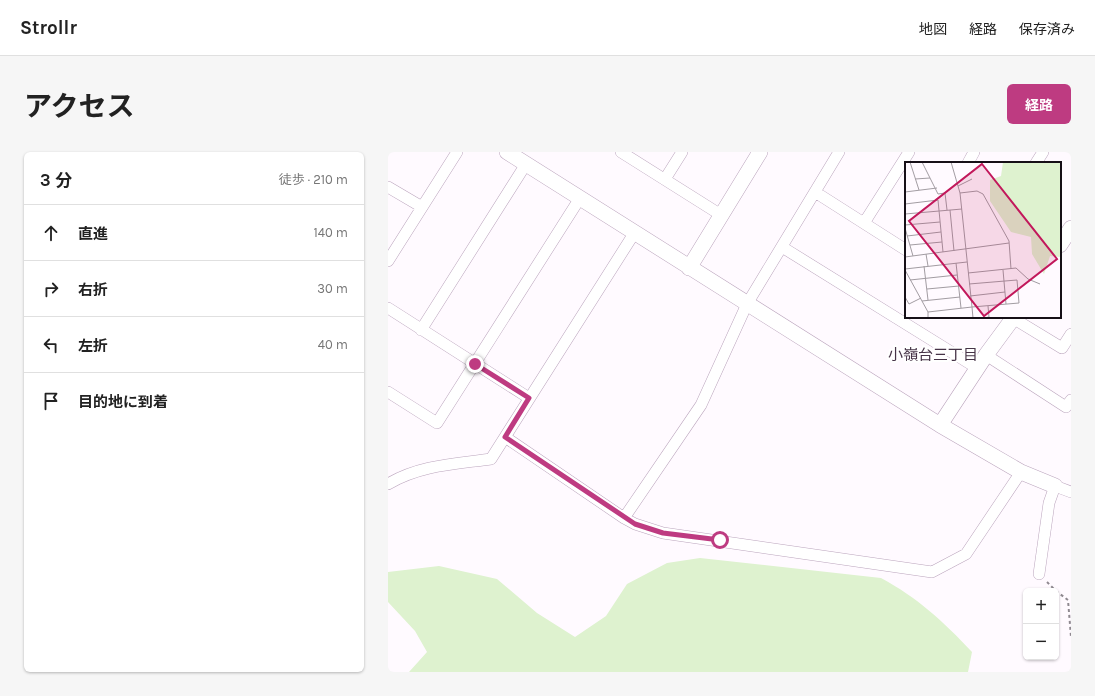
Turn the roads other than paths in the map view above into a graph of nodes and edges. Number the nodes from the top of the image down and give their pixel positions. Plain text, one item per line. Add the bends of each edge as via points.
1 (457, 152) edge
2 (507, 152) edge
3 (621, 152) edge
4 (682, 152) edge
5 (760, 152) edge
6 (839, 152) edge
7 (909, 152) edge
8 (974, 152) edge
9 (1043, 152) edge
10 (969, 162) edge
11 (1037, 162) edge
12 (526, 164) junction
13 (664, 179) junction
14 (388, 187) edge
15 (815, 192) junction
16 (580, 198) junction
17 (422, 207) junction
18 (721, 215) junction
19 (864, 223) junction
20 (1071, 228) edge
21 (635, 232) junction
22 (1061, 243) edge
23 (782, 247) junction
24 (905, 249) edge
25 (388, 262) edge
26 (689, 268) junction
27 (747, 304) junction
28 (388, 308) edge
29 (1012, 318) edge
30 (1015, 318) edge
31 (421, 330) junction
32 (1071, 334) edge
33 (986, 356) junction
34 (475, 364) junction
35 (977, 368) junction
36 (388, 392) edge
37 (529, 398) junction
38 (1071, 400) edge
39 (940, 425) junction
40 (505, 437) junction
41 (1021, 472) junction
42 (388, 484) edge
43 (1056, 486) junction
44 (1071, 492) edge
45 (624, 518) junction
46 (1039, 574) dead end

1 - 17 street
2 - 12 street
3 - 13 street
4 - 13 street
5 - 18 street
6 - 15 street
7 - 19 street
8 - 10 street
9 - 11 street
12 - 16 street
12 - 31 street
13 - 18 street
14 - 17 street
15 - 19 street
15 - 23 street
16 - 21 street
16 - 34 street
17 - 25 street
18 - 26 street
19 - 24 street
20 - 22 street
21 - 26 street
21 - 37 street
23 - 27 street
23 - 35 street
26 - 27 street
27 - 39 street
27 - 45 street via 701,405
28 - 31 street
29 - 33 street
30 - 32 street via 1062,348
31 - 34 street
33 - 35 street
33 - 38 street via 1066,407
34 - 36 street via 437,424
34 - 37 street
35 - 39 street
37 - 40 street
39 - 41 street
40 - 42 street via 491,459 431,466
40 - 45 street
41 - 43 street
41 - 45 street via 966,554 932,572 663,533
43 - 44 street
43 - 46 street via 1049,503

